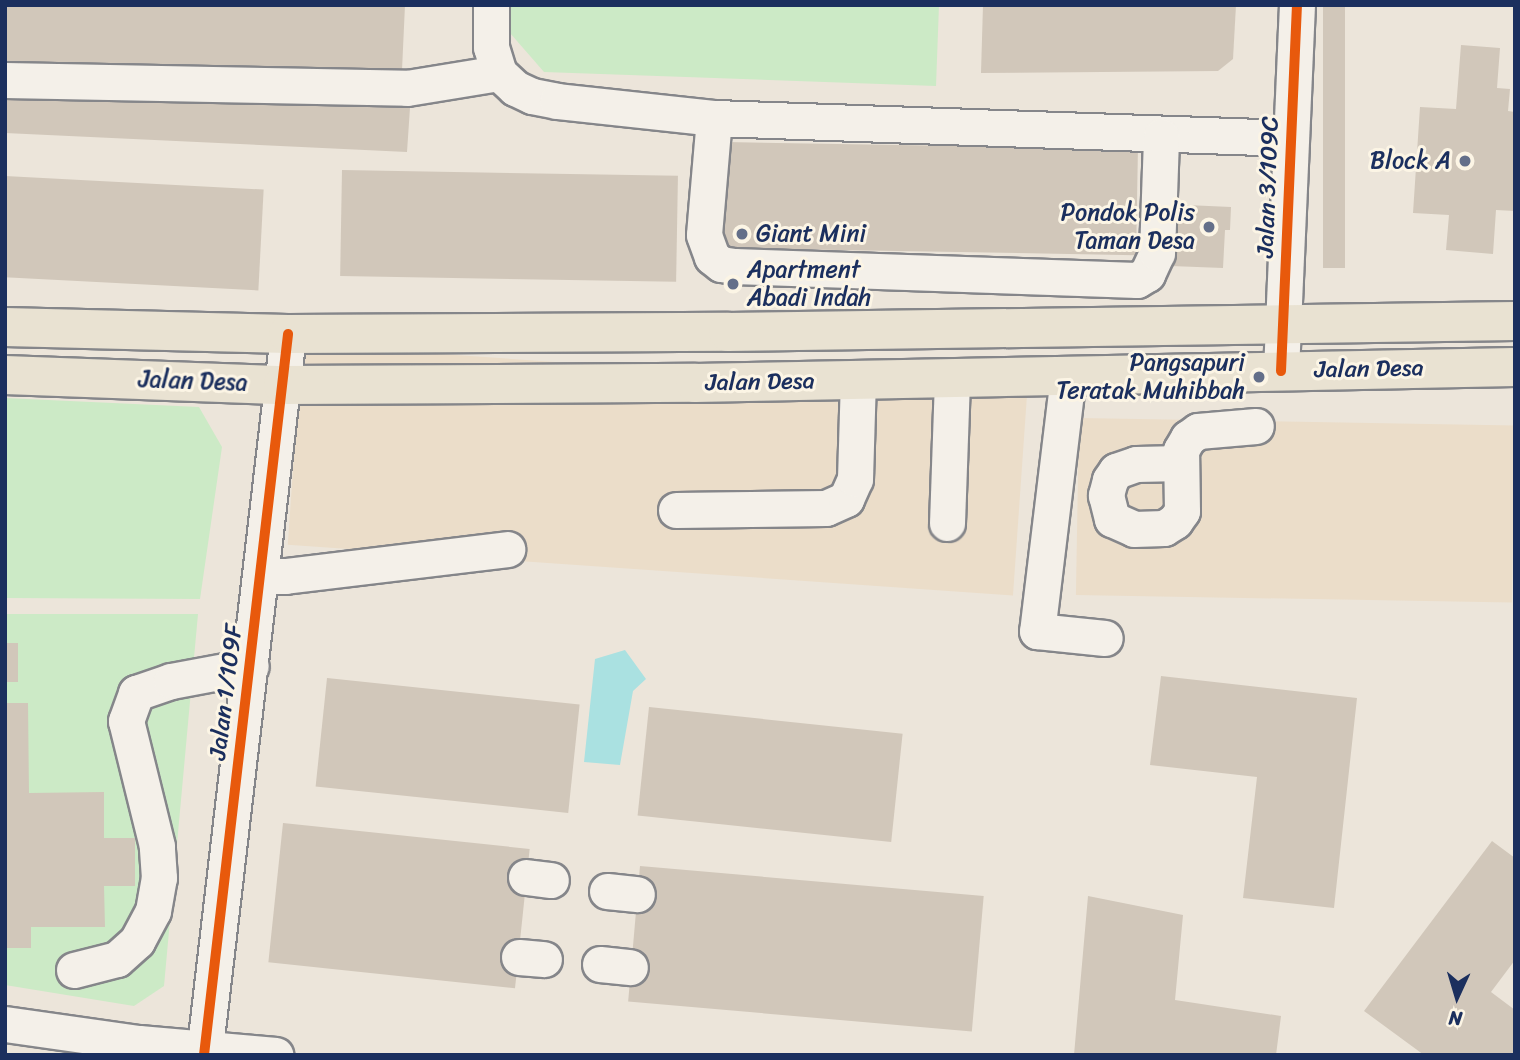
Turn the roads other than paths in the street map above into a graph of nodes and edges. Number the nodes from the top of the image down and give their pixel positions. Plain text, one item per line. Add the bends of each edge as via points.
1 (491, 5) edge
2 (1297, 5) edge
3 (499, 73) junction
4 (5, 80) edge
5 (714, 118) junction
6 (1161, 136) junction
7 (1291, 138) junction
8 (1515, 321) edge
9 (1283, 326) junction
10 (5, 327) edge
11 (288, 334) junction
12 (1515, 367) edge
13 (1281, 371) junction
14 (5, 375) edge
15 (1068, 376) junction
16 (952, 378) junction
17 (858, 380) junction
18 (282, 385) junction
19 (1256, 426) dead end
20 (1181, 463) dead end
21 (676, 510) dead end
22 (947, 523) dead end
23 (507, 549) dead end
24 (261, 576) junction
25 (1105, 638) dead end
26 (251, 666) junction
27 (74, 970) dead end
28 (5, 1024) edge
29 (204, 1052) edge
30 (275, 1055) edge

1 - 3 street via 491,47
2 - 7 street, Jalan 3/109C
3 - 4 street via 407,88
3 - 5 street via 515,89 532,96
5 - 6 street
5 - 6 street via 706,247 721,264 748,267 1137,280 1147,274 1157,253
6 - 7 street
7 - 9 street, Jalan 3/109C
8 - 9 main road, Jalan Desa
9 - 11 main road, Jalan Desa
9 - 13 street, Jalan 3/109C
10 - 11 main road, Jalan Desa
11 - 18 street, Jalan 1/109F
12 - 13 main road, Jalan Desa
13 - 15 main road, Jalan Desa
14 - 18 main road, Jalan Desa
15 - 16 main road, Jalan Desa
15 - 25 street via 1037,631
16 - 17 main road, Jalan Desa
16 - 22 street
17 - 18 main road, Jalan Desa
17 - 21 street via 855,479 846,499 826,508
18 - 24 street, Jalan 1/109F
19 - 20 street via 1198,431 1181,450
23 - 24 street
24 - 26 street, Jalan 1/109F
26 - 27 street via 171,681 136,694 126,721 157,846 159,878 153,911 137,941 117,959
26 - 29 street, Jalan 1/109F
28 - 29 street
29 - 30 street

